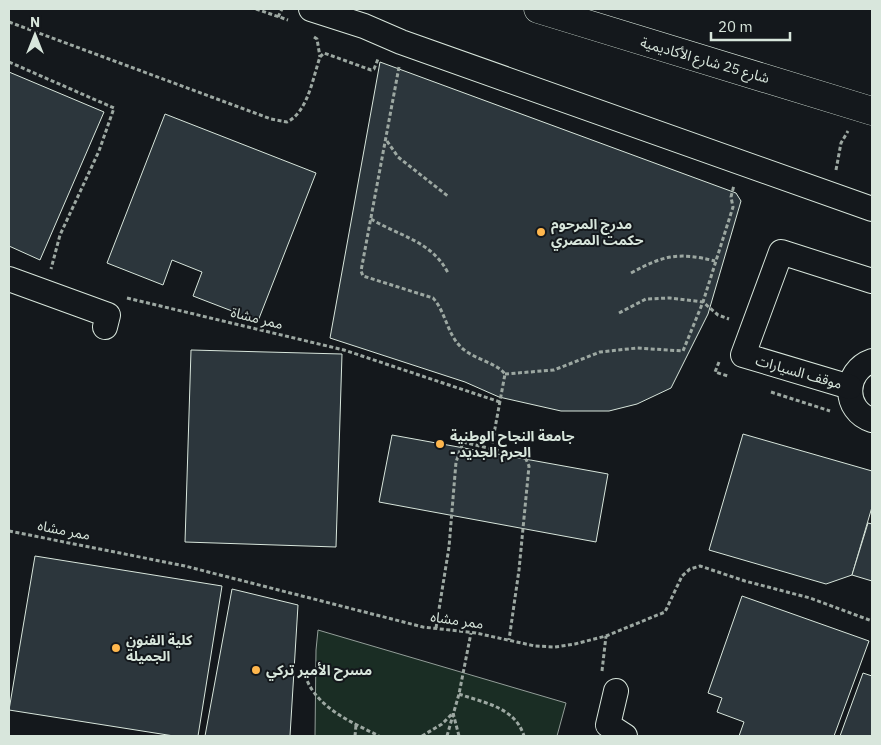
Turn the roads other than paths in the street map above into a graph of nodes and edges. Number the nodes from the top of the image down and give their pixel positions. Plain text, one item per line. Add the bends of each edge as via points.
1 (311, 9) edge
2 (538, 9) edge
3 (872, 111) edge
4 (872, 209) edge
5 (9, 279) edge
6 (872, 281) edge
7 (105, 327) dead end
8 (872, 361) edge
9 (850, 387) junction
10 (872, 420) edge
11 (616, 691) dead end
12 (625, 736) edge

1 - 4 street via 364,26 401,51
2 - 3 street, شارع 25 شارع الأكاديمية
5 - 7 street via 108,315
6 - 9 street, موقف السيارات via 781,252 743,355
8 - 9 street via 856,372
9 - 10 street via 856,408
11 - 12 street via 608,725

